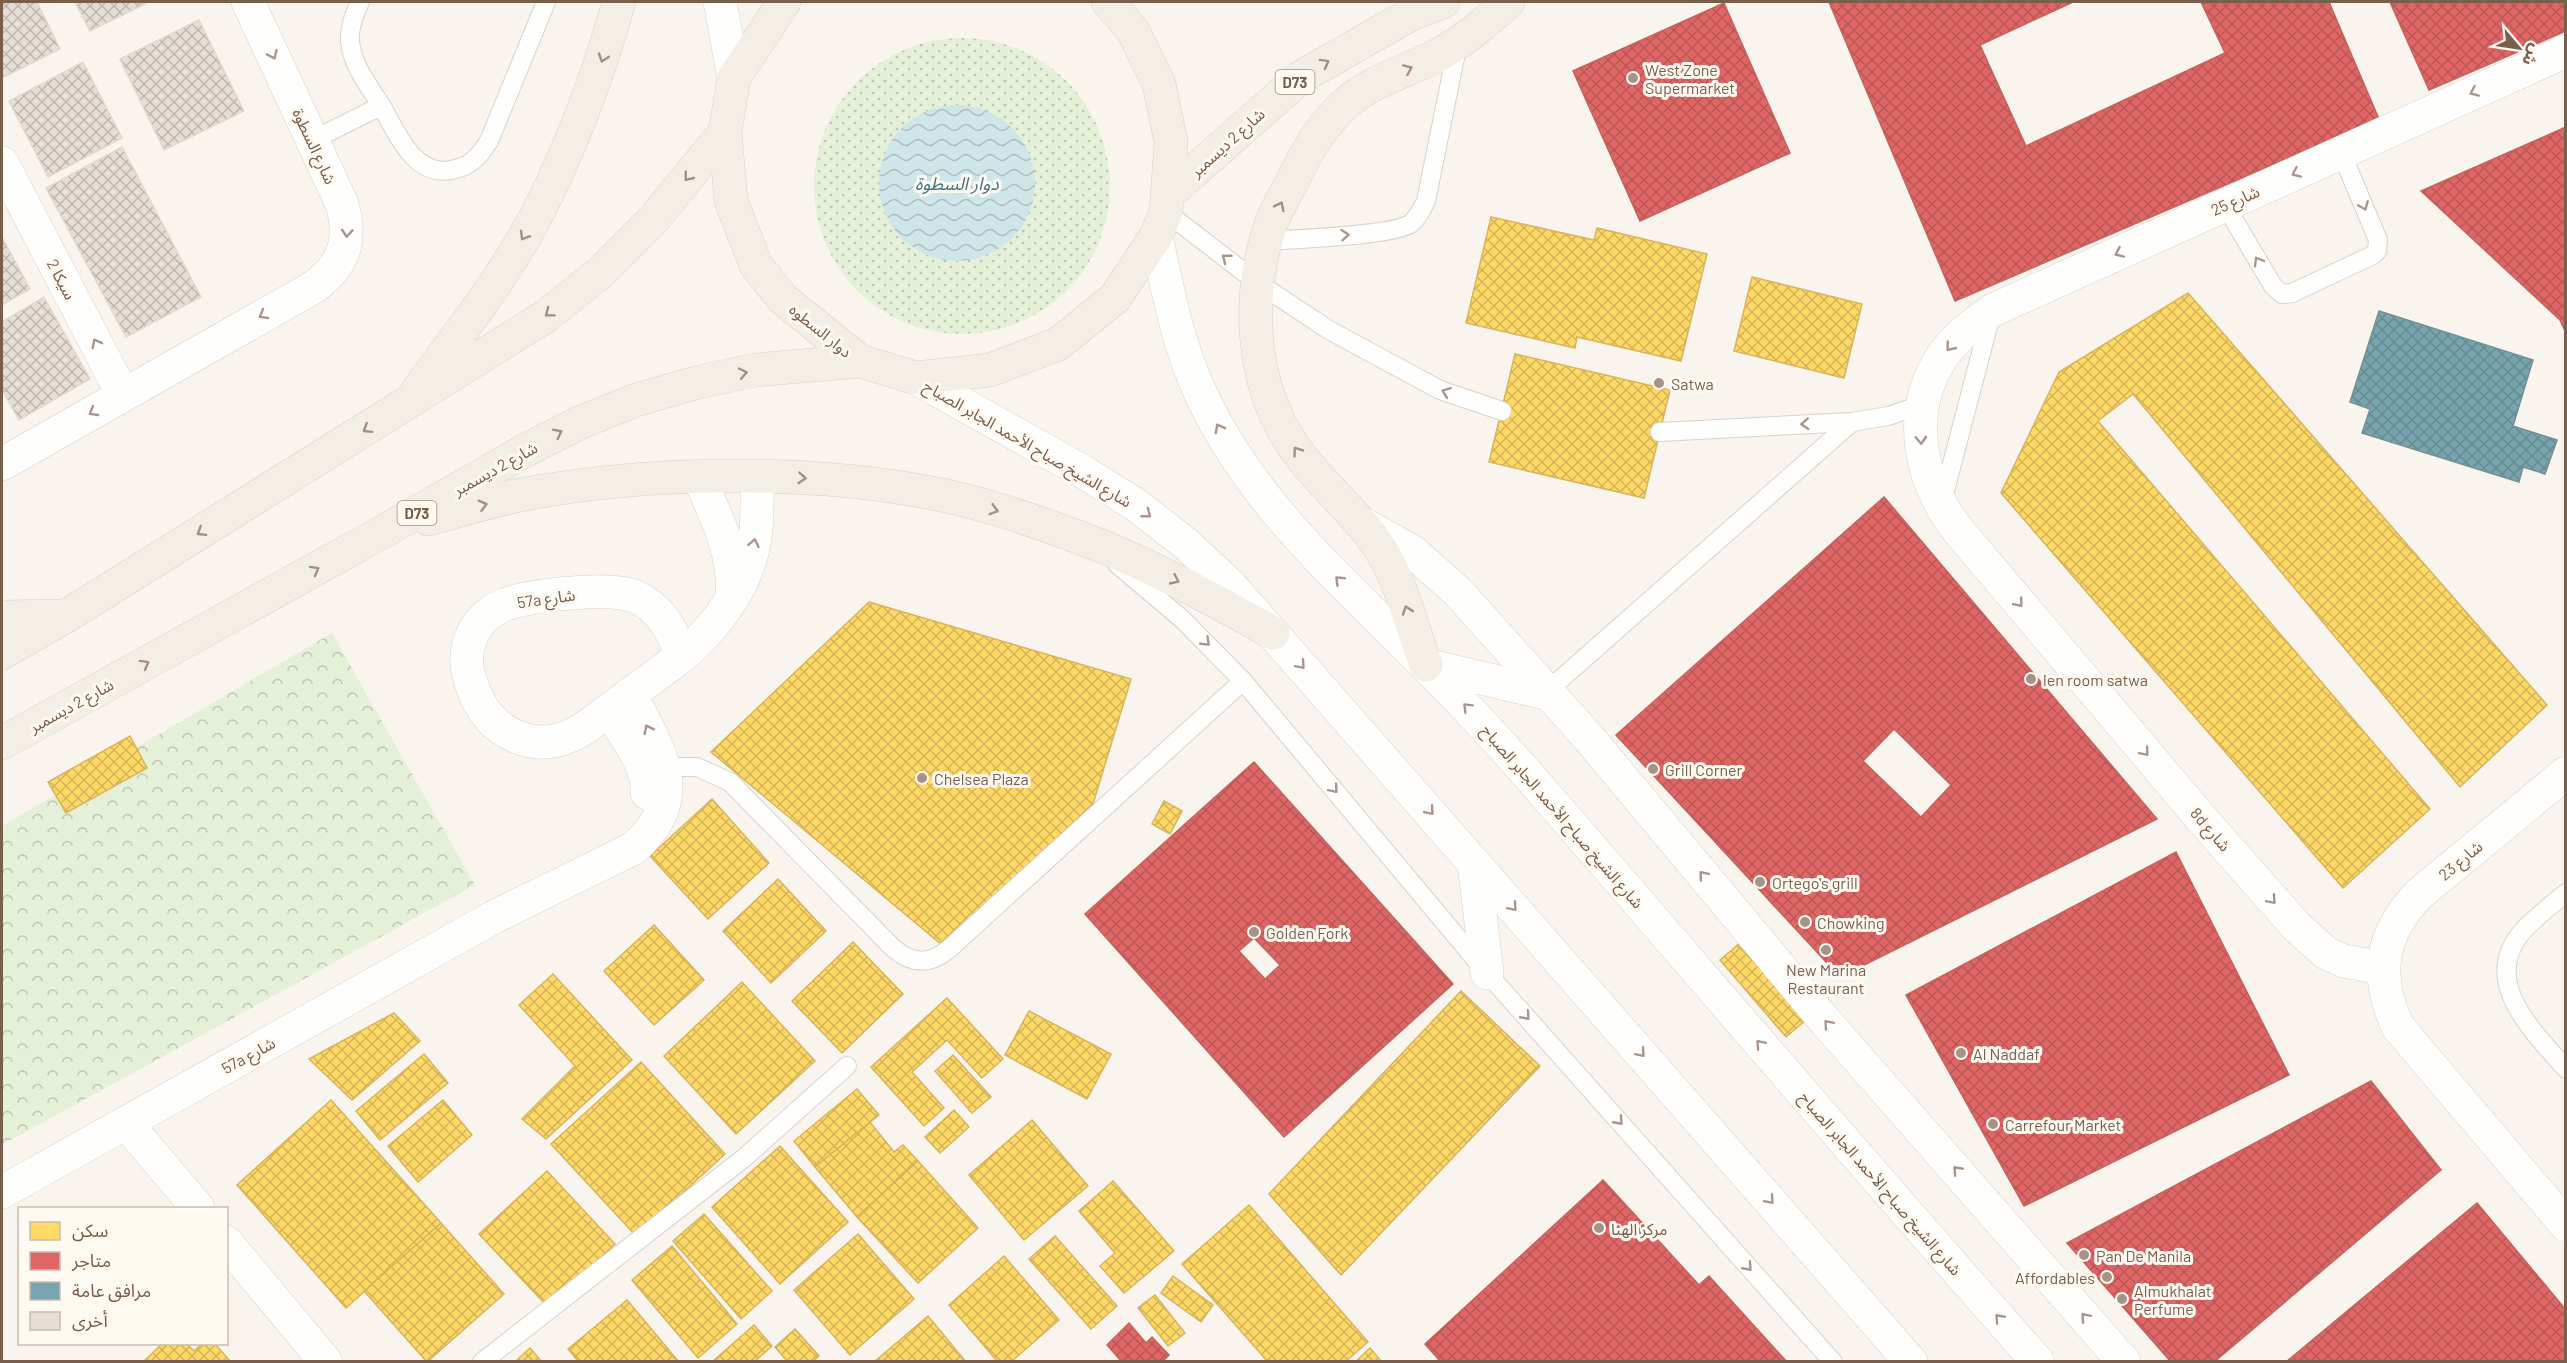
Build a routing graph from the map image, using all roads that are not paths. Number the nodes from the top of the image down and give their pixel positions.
1 (248, 2) edge
2 (360, 2) edge
3 (546, 2) edge
4 (619, 2) edge
5 (720, 2) edge
6 (784, 2) edge
7 (1108, 2) edge
8 (1443, 2) edge
9 (1508, 2) edge
10 (1458, 43) junction
11 (2565, 51) edge
12 (734, 78) junction
13 (381, 106) junction
14 (725, 132) junction
15 (312, 140) junction
16 (2341, 152) junction
17 (2, 163) edge
18 (2225, 205) junction
19 (1163, 214) junction
20 (1266, 241) junction
21 (1258, 283) junction
22 (1993, 310) junction
23 (860, 361) junction
24 (916, 378) junction
25 (1927, 393) junction
26 (123, 395) junction
27 (408, 404) junction
28 (1502, 411) dead end
29 (1852, 422) junction
30 (1660, 432) dead end
31 (2, 464) edge
32 (757, 477) junction
33 (699, 478) junction
34 (1941, 508) junction
35 (1360, 522) junction
36 (386, 530) junction
37 (1080, 538) junction
38 (731, 597) junction
39 (68, 615) junction
40 (2, 617) edge
41 (1274, 633) junction
42 (2, 653) edge
43 (682, 656) junction
44 (1426, 665) junction
45 (1243, 681) junction
46 (1545, 693) junction
47 (620, 702) junction
48 (2, 743) edge
49 (665, 767) junction
50 (2565, 773) edge
51 (1474, 862) junction
52 (2565, 892) edge
53 (495, 917) junction
54 (2383, 968) junction
55 (1487, 973) junction
56 (847, 1066) dead end
57 (2565, 1069) edge
58 (126, 1123) junction
59 (2, 1192) edge
60 (196, 1207) edge
61 (2565, 1225) edge
62 (228, 1245) edge
63 (318, 1358) edge
64 (482, 1362) edge
65 (1833, 1362) edge
66 (1911, 1362) edge
67 (2038, 1362) edge
68 (2124, 1362) edge

1 -> 15 street, شارع السطوة
2 - 13 lane
3 - 13 lane
4 -> 27 main road
5 - 12 street
6 - 12 main road
7 - 19 main road, دوار السطوه
19 -> 8 main road, شارع 2 ديسمبر / D73
9 - 10 main road
20 -> 10 main road
20 -> 10 lane
11 -> 16 street, شارع 25
12 - 14 main road, دوار السطوه
13 - 15 lane
14 - 23 main road, دوار السطوه
14 -> 27 main road
15 -> 26 street, شارع السطوة
16 -> 18 street, شارع 25
16 -> 18 lane
26 -> 17 street, سيكا 2
18 -> 22 street, شارع 25
21 -> 19 lane
19 - 24 main road, دوار السطوه
44 -> 19 street, شارع الشيخ صباح الأحمد الجابر الصباح
20 - 21 main road
28 -> 21 lane
35 -> 21 main road
22 -> 25 street, شارع 25
22 - 34 lane
23 - 24 main road, دوار السطوه
36 -> 23 main road, شارع 2 ديسمبر / D73
24 -> 41 street, شارع الشيخ صباح الأحمد الجابر الصباح
25 - 29 lane
25 -> 34 street, 8d شارع
26 -> 31 street
27 -> 39 main road
29 -> 30 lane
29 - 46 lane
32 - 33 main road
32 -> 37 main road
38 -> 32 street, 57a شارع
36 -> 33 main road
33 - 38 street
34 -> 54 street, 8d شارع
44 -> 35 main road
35 - 46 street
48 -> 36 main road, شارع 2 ديسمبر / D73
37 -> 41 main road
37 -> 45 lane
38 - 43 street, 57a شارع
39 - 40 main road
39 - 42 main road
41 -> 51 street, شارع الشيخ صباح الأحمد الجابر الصباح
43 - 47 street, 57a شارع
43 - 47 street, 57a شارع
44 - 46 street
67 -> 44 street, شارع الشيخ صباح الأحمد الجابر الصباح
45 - 49 lane
45 -> 55 lane
68 -> 46 street
49 -> 47 street, 57a شارع
47 - 53 street, 57a شارع
49 - 53 street, 57a شارع
50 - 54 street, شارع 23
51 - 55 street
51 -> 66 street, شارع الشيخ صباح الأحمد الجابر الصباح
52 - 57 lane
53 - 58 street, 57a شارع
54 - 61 street
55 -> 65 lane
56 - 64 lane
58 - 59 street, 57a شارع
58 - 60 street
62 - 63 street

